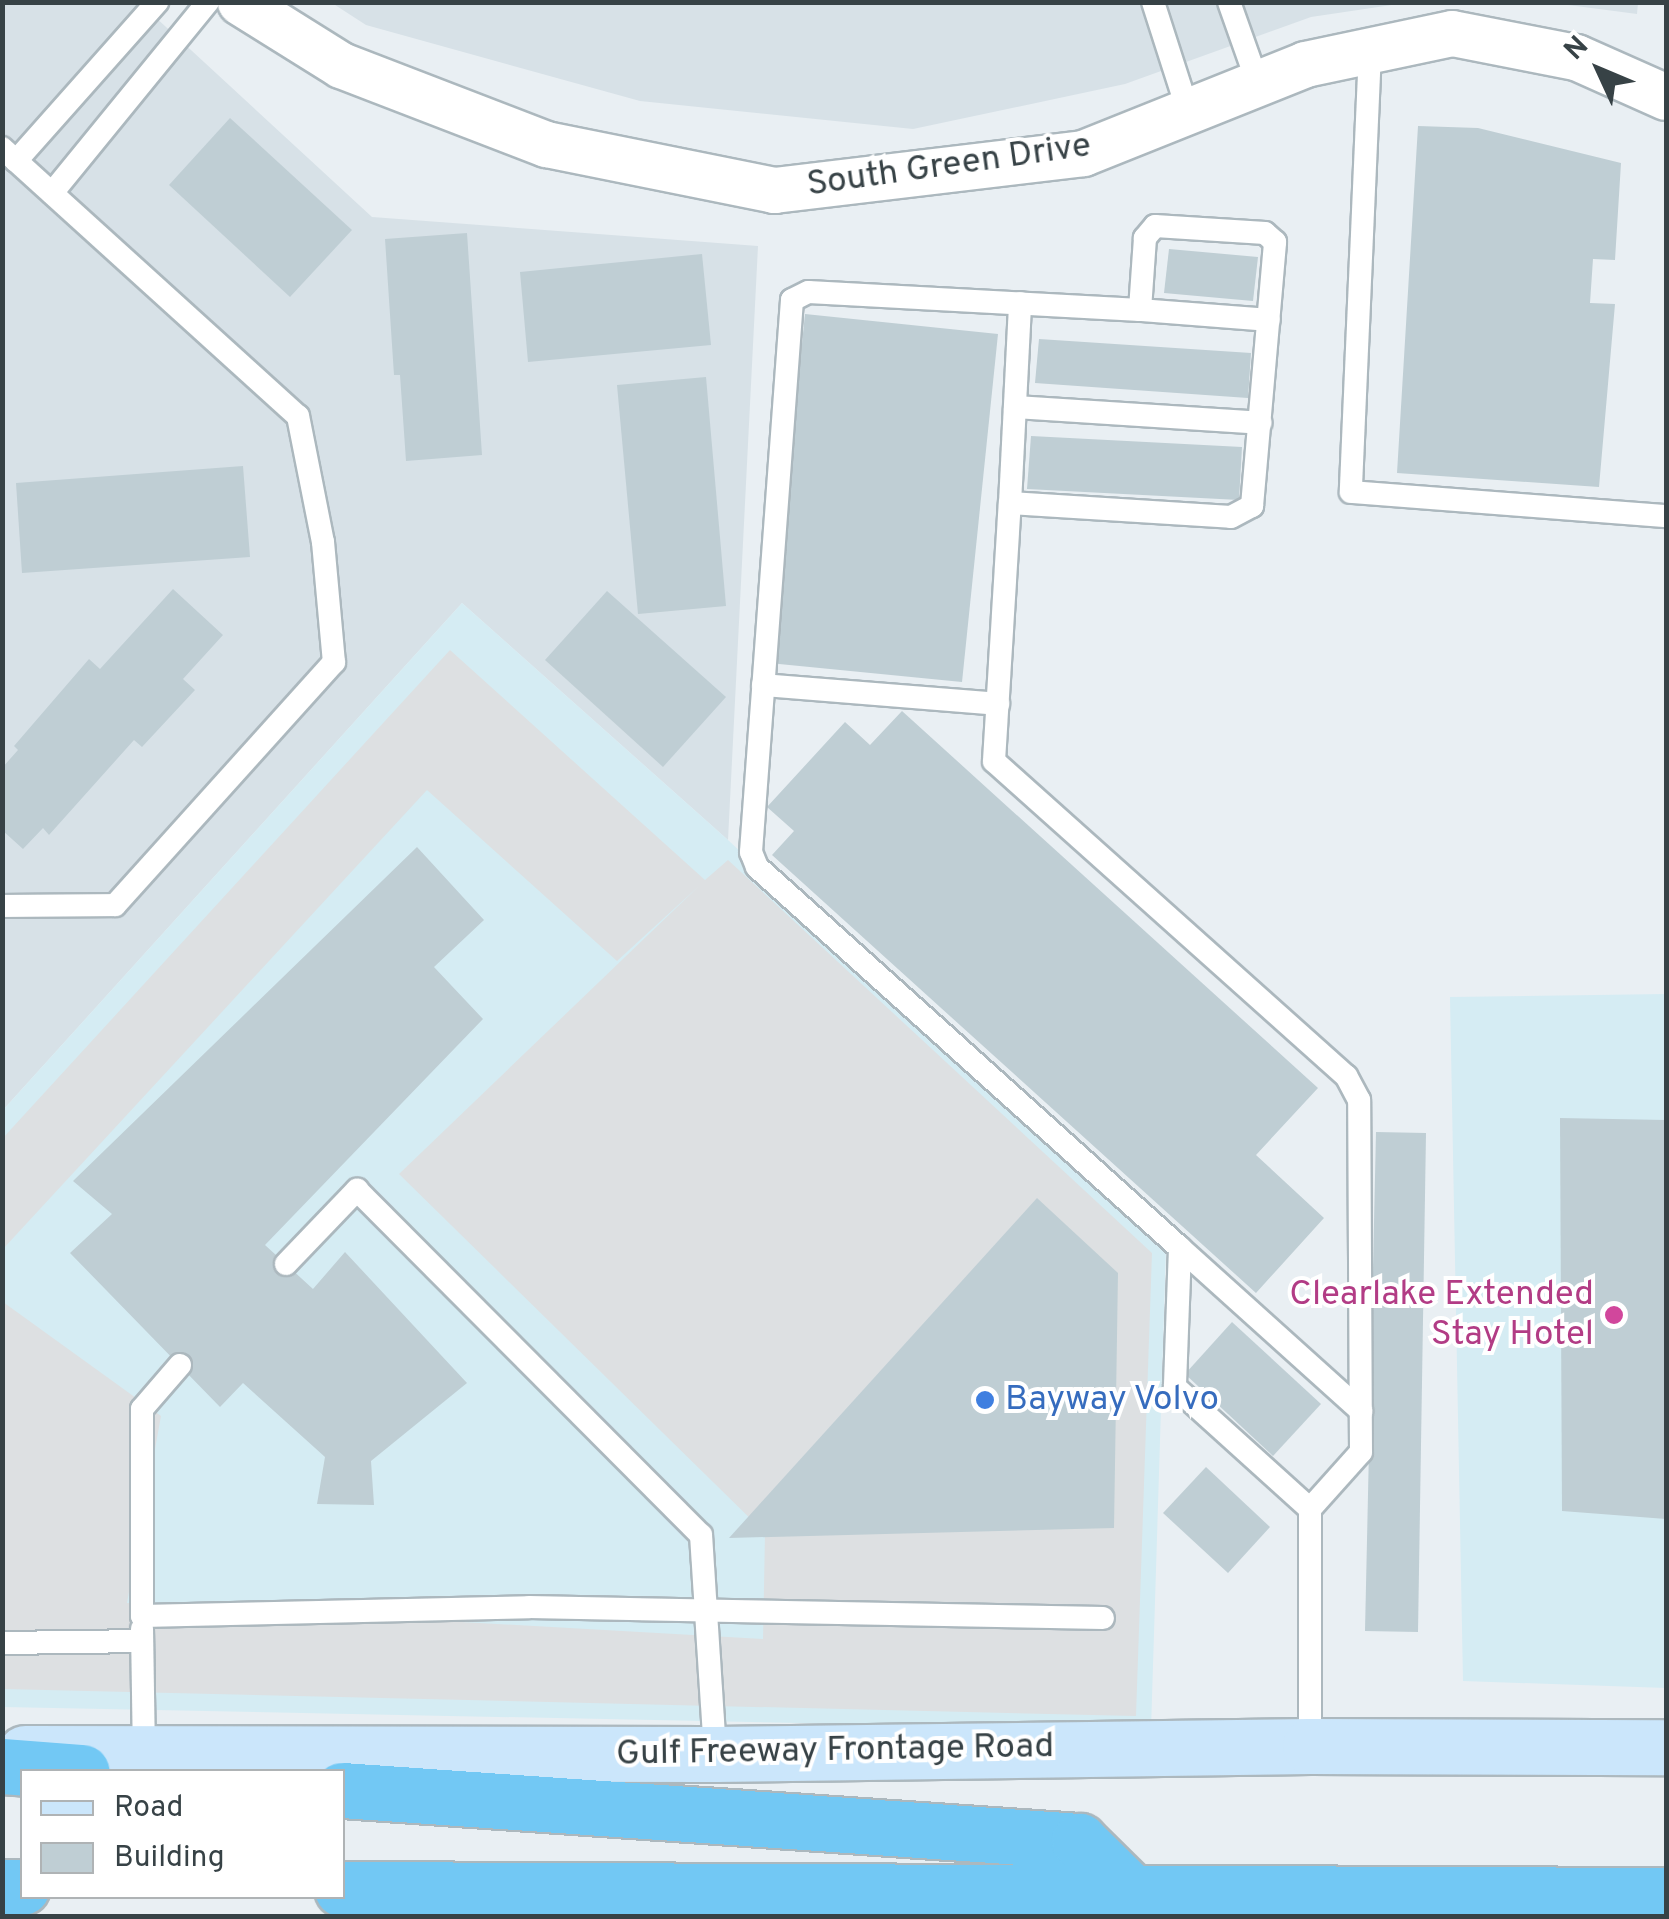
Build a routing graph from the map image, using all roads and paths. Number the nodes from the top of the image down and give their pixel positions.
1 (157, 2) edge
2 (208, 2) edge
3 (240, 2) edge
4 (1153, 2) edge
5 (1229, 2) edge
6 (1370, 51) junction
7 (1258, 84) junction
8 (1666, 97) edge
9 (1188, 111) junction
10 (9, 155) edge
11 (52, 193) junction
12 (1020, 303) junction
13 (1140, 310) junction
14 (1269, 320) junction
15 (1016, 407) junction
16 (1260, 422) junction
17 (1010, 503) junction
18 (1666, 516) edge
19 (764, 685) junction
20 (998, 704) junction
21 (2, 906) edge
22 (1180, 1248) junction
23 (286, 1264) dead end
24 (180, 1365) dead end
25 (1361, 1411) junction
26 (1310, 1509) junction
27 (709, 1612) junction
28 (142, 1616) junction
29 (1102, 1618) dead end
30 (142, 1641) junction
31 (2, 1642) edge
32 (1310, 1746) junction
33 (1666, 1747) edge
34 (2, 1753) edge
35 (144, 1753) junction
36 (715, 1754) junction
37 (2, 1766) edge
38 (42, 1769) edge
39 (345, 1790) edge
40 (345, 1890) edge
41 (1134, 1895) junction
42 (1666, 1896) edge

1 - 10 lane
2 - 11 lane
3 - 9 street, South Green Drive
4 - 9 lane
5 - 7 lane
6 - 7 street, South Green Drive
6 - 8 street, South Green Drive
6 - 18 lane
7 - 9 street, South Green Drive
10 - 11 lane
11 - 21 lane
12 - 13 lane
12 - 15 lane
12 - 19 lane
13 - 14 lane
13 - 14 lane
14 - 16 lane
15 - 16 lane
15 - 17 lane
16 - 17 lane
17 - 20 lane
19 - 20 lane
19 - 22 lane
20 - 25 lane
22 - 25 lane
22 - 26 lane
23 - 27 lane
24 - 28 lane
25 - 26 lane
26 - 32 lane
27 - 28 lane
27 - 29 lane
27 - 36 lane
28 - 30 lane
30 - 31 lane
30 - 35 lane
32 - 33 main road, Gulf Freeway Frontage Road
32 - 36 main road, Gulf Freeway Frontage Road
34 - 35 main road, Gulf Freeway Frontage Road
35 - 36 main road, Gulf Freeway Frontage Road
37 - 38 highway
39 - 41 highway
40 - 41 highway
41 - 42 highway

